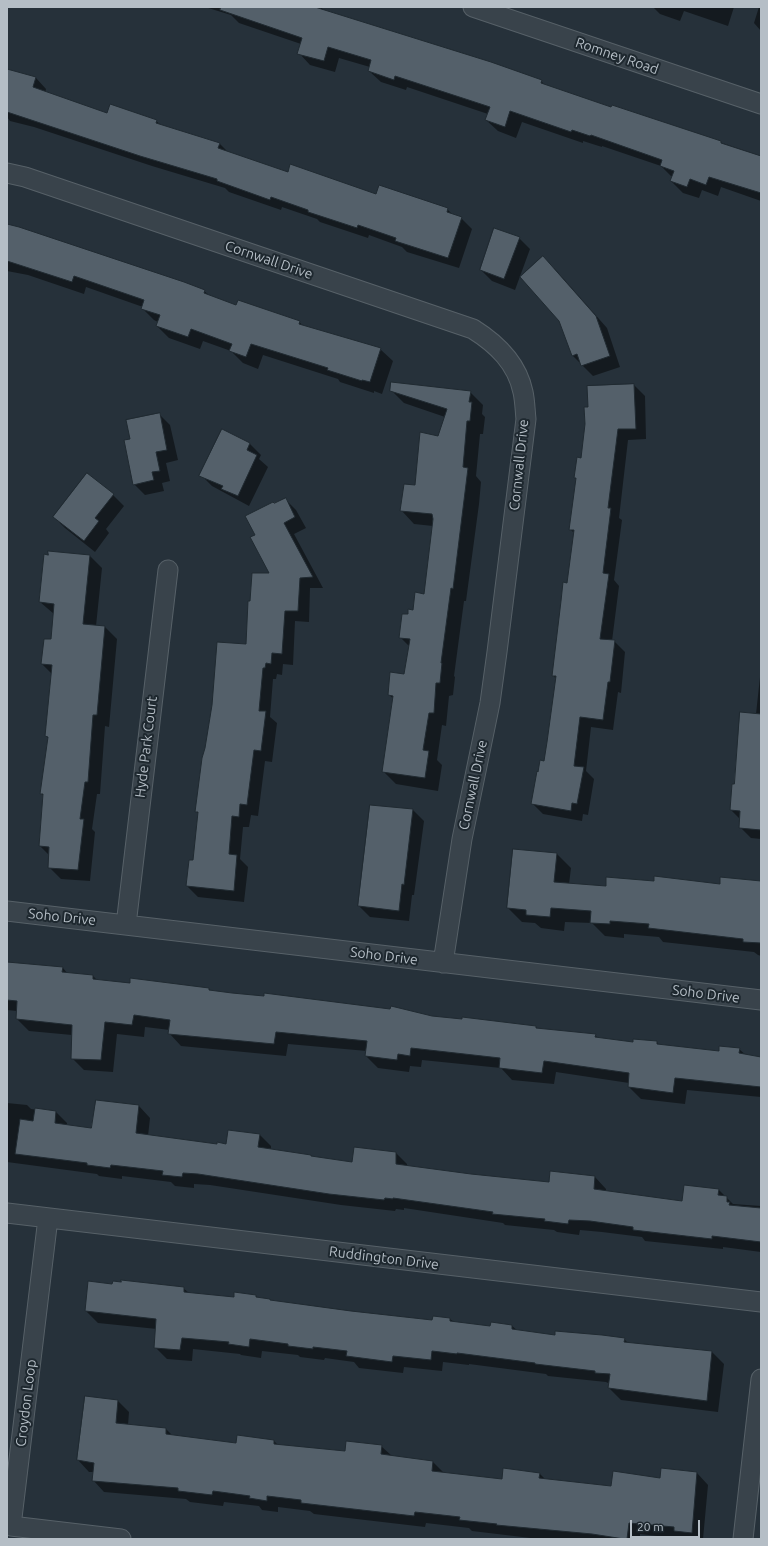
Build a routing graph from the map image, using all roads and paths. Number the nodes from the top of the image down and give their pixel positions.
1 (474, 7) edge
2 (761, 104) edge
3 (7, 173) edge
4 (168, 570) dead end
5 (7, 911) edge
6 (126, 925) junction
7 (443, 963) junction
8 (761, 1000) edge
9 (7, 1213) edge
10 (48, 1218) junction
11 (761, 1302) edge
12 (761, 1379) edge
13 (121, 1539) edge
14 (743, 1539) edge

1 - 2 street, Romney Road
3 - 7 street, Cornwall Drive
4 - 6 street, Hyde Park Court
5 - 6 street, Soho Drive
6 - 7 street, Soho Drive
7 - 8 street, Soho Drive
9 - 10 street, Ruddington Drive
10 - 11 street, Ruddington Drive
10 - 13 street, Croydon Loop
12 - 14 street

